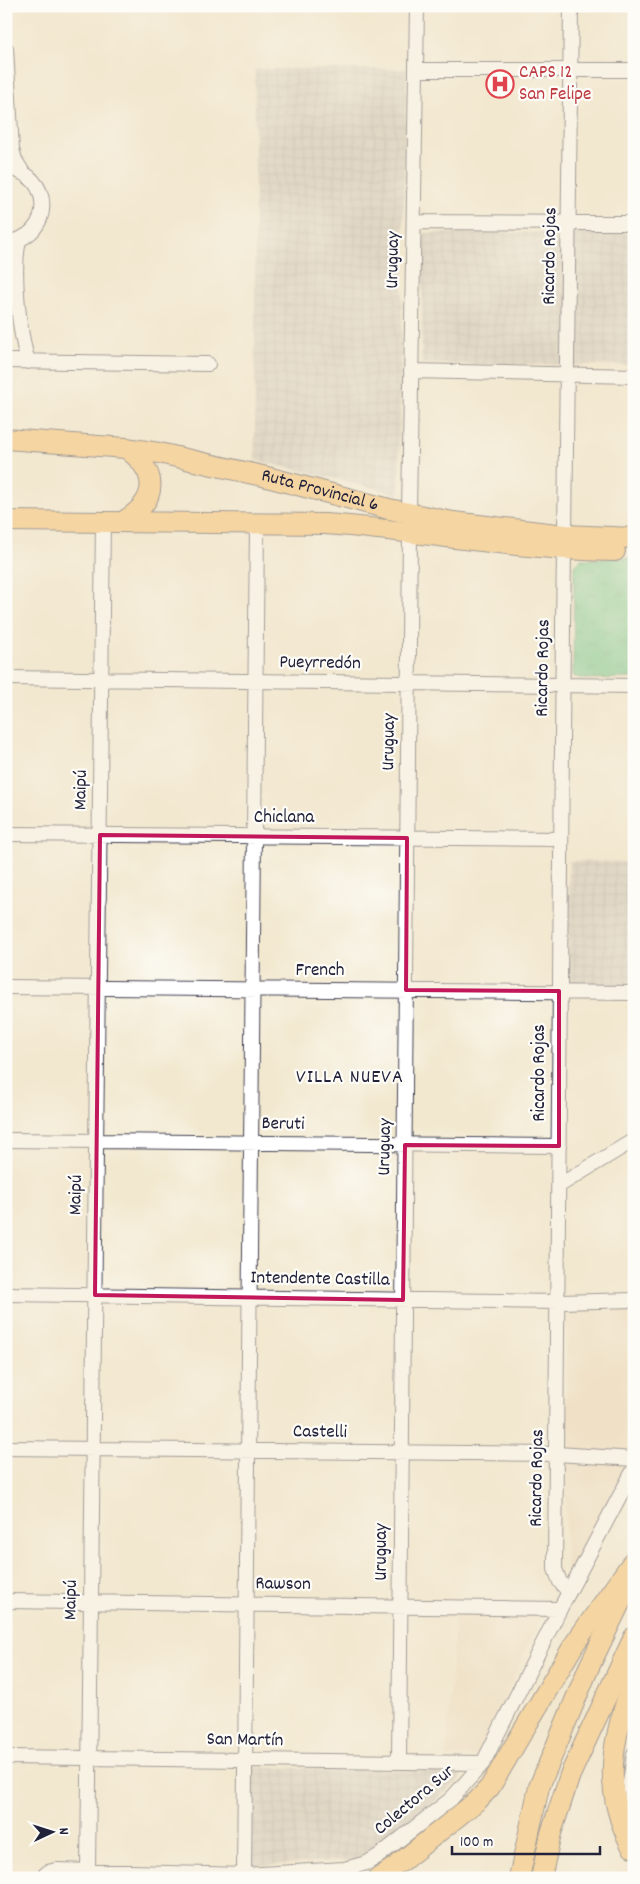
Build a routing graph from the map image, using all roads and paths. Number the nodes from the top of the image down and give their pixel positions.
1 (417, 6) edge
2 (571, 6) edge
3 (6, 49) edge
4 (416, 70) junction
5 (571, 70) junction
6 (634, 70) edge
7 (6, 168) edge
8 (23, 173) junction
9 (414, 222) junction
10 (570, 223) junction
11 (634, 223) edge
12 (13, 241) edge
13 (6, 362) edge
14 (28, 362) junction
15 (208, 364) dead end
16 (411, 371) junction
17 (568, 375) junction
18 (634, 376) edge
19 (6, 439) edge
20 (126, 448) junction
21 (6, 521) edge
22 (103, 521) junction
23 (124, 522) junction
24 (257, 523) junction
25 (409, 523) junction
26 (634, 538) edge
27 (564, 543) junction
28 (634, 551) edge
29 (6, 678) edge
30 (101, 680) junction
31 (255, 682) junction
32 (409, 684) junction
33 (634, 686) edge
34 (562, 687) junction
35 (6, 834) edge
36 (100, 835) junction
37 (254, 836) junction
38 (408, 838) junction
39 (561, 839) junction
40 (6, 987) edge
41 (98, 988) junction
42 (253, 990) junction
43 (406, 990) junction
44 (559, 991) junction
45 (634, 993) edge
46 (6, 1140) edge
47 (96, 1141) junction
48 (633, 1142) edge
49 (251, 1143) junction
50 (405, 1145) junction
51 (559, 1146) junction
52 (560, 1185) junction
53 (6, 1294) edge
54 (94, 1295) junction
55 (250, 1297) junction
56 (403, 1300) junction
57 (634, 1300) edge
58 (560, 1302) junction
59 (6, 1448) edge
60 (93, 1449) junction
61 (248, 1451) junction
62 (402, 1452) junction
63 (557, 1454) junction
64 (634, 1458) edge
65 (634, 1469) edge
66 (634, 1560) edge
67 (634, 1574) edge
68 (569, 1592) junction
69 (6, 1601) edge
70 (91, 1602) junction
71 (246, 1604) junction
72 (401, 1605) junction
73 (560, 1609) junction
74 (634, 1637) edge
75 (634, 1678) edge
76 (6, 1757) edge
77 (89, 1758) junction
78 (245, 1760) junction
79 (633, 1760) edge
80 (399, 1762) junction
81 (483, 1763) junction
82 (634, 1815) edge
83 (633, 1849) edge
84 (88, 1870) junction
85 (397, 1870) edge
86 (244, 1875) junction
87 (41, 1878) edge
88 (377, 1878) edge
89 (519, 1878) edge
90 (540, 1878) edge

1 - 4 street, Uruguay
2 - 5 street, Ricardo Rojas
3 - 8 street
4 - 5 street
4 - 9 street, Uruguay
5 - 6 street
5 - 10 street, Ricardo Rojas
7 - 8 street
8 - 12 street
9 - 10 street
9 - 16 street, Uruguay
10 - 11 street
10 - 17 street, Ricardo Rojas
12 - 14 street
13 - 14 street
14 - 15 street
16 - 17 street
16 - 25 street, Uruguay
17 - 18 street
17 - 27 street, Ricardo Rojas
19 - 20 highway, Ruta Provincial 6
20 - 23 highway
20 - 25 highway, Ruta Provincial 6
21 - 22 highway, Ruta Provincial 6
22 - 23 highway, Ruta Provincial 6
22 - 30 street, Maipú
23 - 24 highway, Ruta Provincial 6
24 - 25 highway, Ruta Provincial 6
24 - 31 street
25 - 27 highway, Ruta Provincial 6
25 - 32 street, Uruguay
26 - 27 highway, Ruta Provincial 6
27 - 28 highway, Ruta Provincial 6
27 - 34 street, Ricardo Rojas
29 - 30 street, Pueyrredón
30 - 31 street, Pueyrredón
30 - 36 street, Maipú
31 - 32 street, Pueyrredón
31 - 37 street
32 - 34 street, Pueyrredón
32 - 38 street, Uruguay
33 - 34 street, Pueyrredón
34 - 39 street, Ricardo Rojas
35 - 36 street, Chiclana
36 - 37 street, Chiclana
36 - 41 street, Maipú
37 - 38 street, Chiclana
37 - 42 street
38 - 39 street, Chiclana
38 - 43 street, Uruguay
39 - 44 street, Ricardo Rojas
40 - 41 street, French
41 - 42 street, French
41 - 47 street, Maipú
42 - 43 street, French
42 - 49 street
43 - 44 street, French
43 - 50 street, Uruguay
44 - 45 street, French
44 - 51 street, Ricardo Rojas
46 - 47 street, Beruti
47 - 49 street, Beruti
47 - 54 street, Maipú
48 - 52 street
49 - 50 street, Beruti
49 - 55 street
50 - 51 street, Beruti
50 - 56 street, Uruguay
51 - 52 street, Ricardo Rojas
52 - 58 street, Ricardo Rojas
53 - 54 street, Intendente Castilla
54 - 55 street, Intendente Castilla
54 - 60 street, Maipú
55 - 56 street, Intendente Castilla
55 - 61 street
56 - 58 street, Intendente Castilla
56 - 62 street, Uruguay
57 - 58 street, Intendente Castilla
58 - 63 street, Ricardo Rojas
59 - 60 street, Castelli
60 - 61 street, Castelli
60 - 70 street, Maipú
61 - 62 street, Castelli
61 - 71 street
62 - 63 street, Castelli
62 - 72 street, Uruguay
63 - 64 street, Castelli
63 - 68 street, Ricardo Rojas
65 - 68 street, Colectora Sur
66 - 85 highway
67 - 89 highway
68 - 73 street, Colectora Sur
69 - 70 street, Rawson
70 - 71 street, Rawson
70 - 77 street, Maipú
71 - 72 street, Rawson
71 - 78 street
72 - 73 street, Rawson
72 - 80 street, Uruguay
73 - 81 street, Colectora Sur
74 - 90 highway
75 - 83 highway
76 - 77 street, San Martín
77 - 78 street, San Martín
77 - 84 street, Maipú
78 - 80 street, San Martín
78 - 86 street
79 - 82 street
80 - 81 street, San Martín
81 - 86 street, Colectora Sur
84 - 86 street, Colectora Sur
84 - 87 street, Colectora Sur
85 - 88 main road

